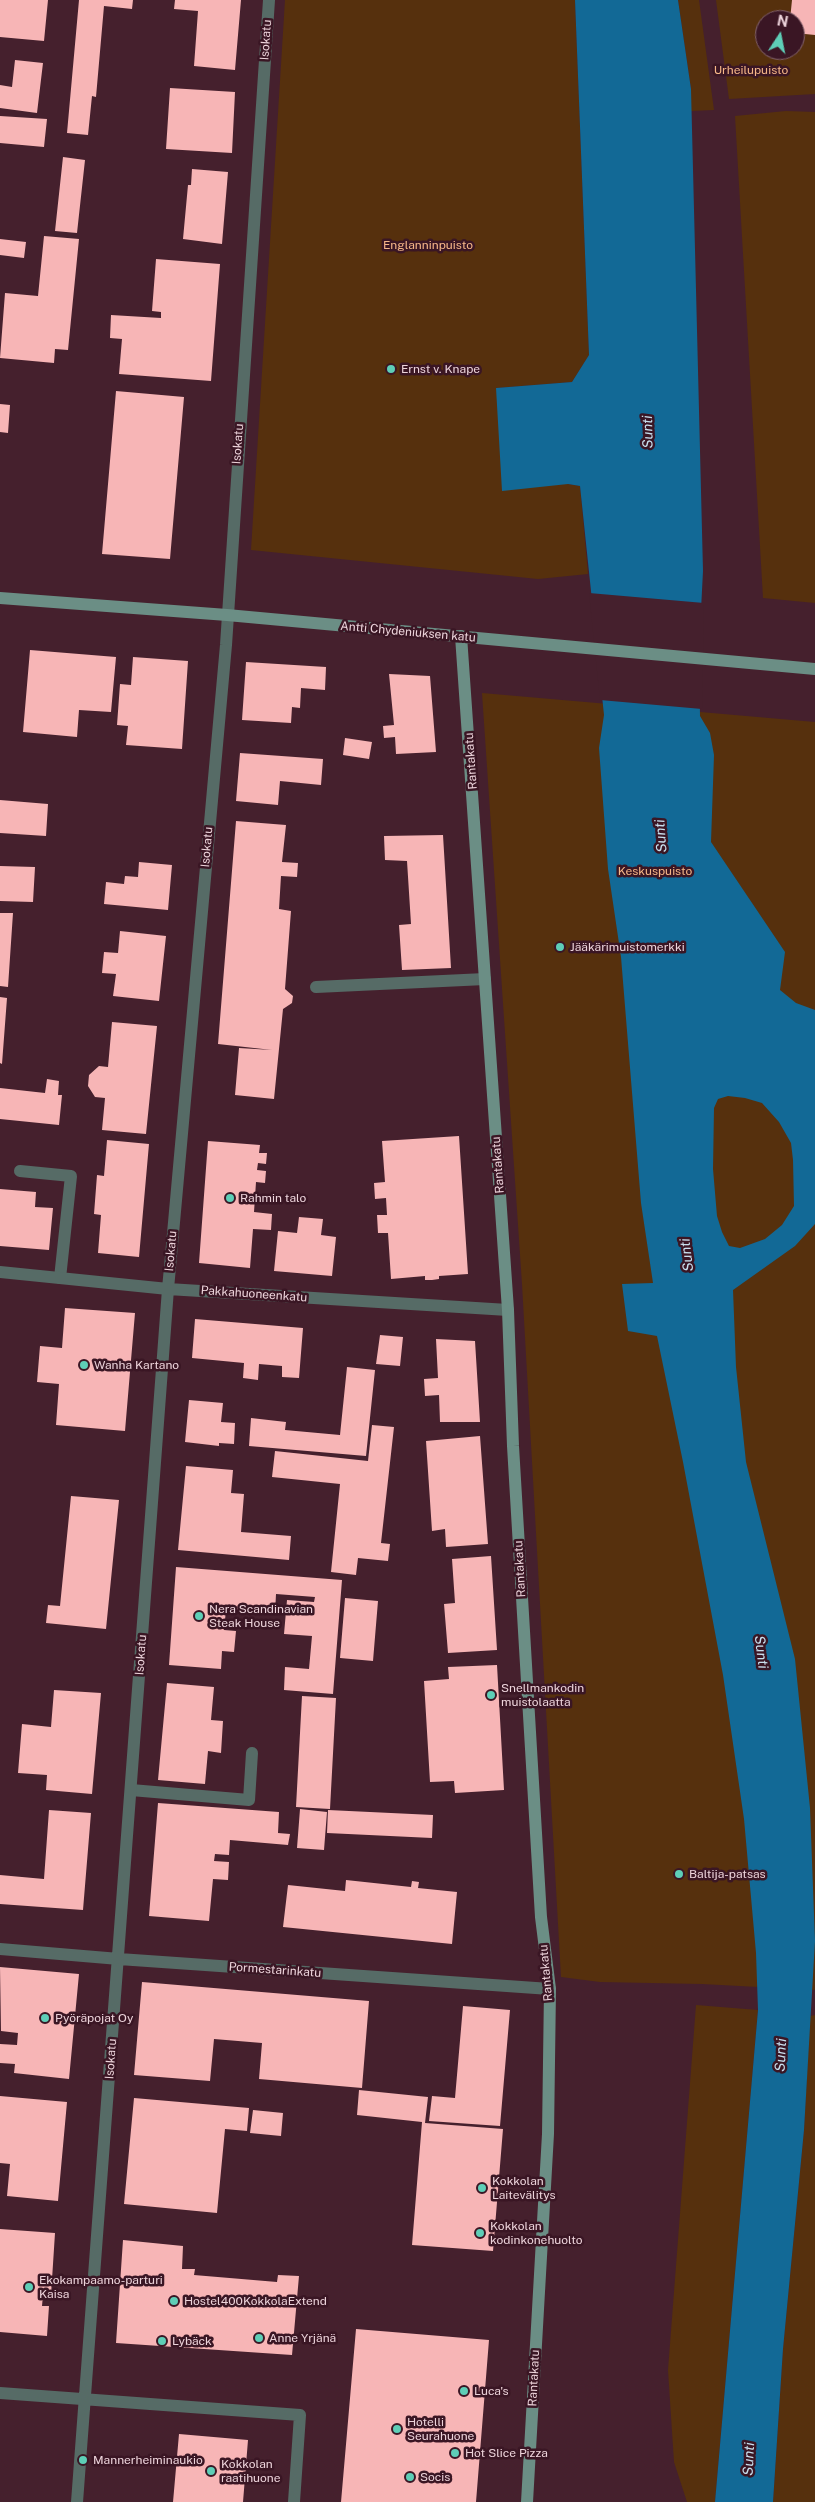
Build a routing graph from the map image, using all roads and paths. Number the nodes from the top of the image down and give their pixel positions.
1 (269, 0) edge
2 (0, 598) edge
3 (227, 615) junction
4 (461, 636) junction
5 (815, 669) edge
6 (485, 979) junction
7 (316, 987) dead end
8 (20, 1170) dead end
9 (0, 1272) edge
10 (60, 1278) junction
11 (168, 1289) junction
12 (508, 1310) junction
13 (252, 1753) dead end
14 (131, 1790) junction
15 (0, 1949) edge
16 (118, 1959) junction
17 (550, 1989) junction
18 (0, 2393) edge
19 (86, 2399) junction
20 (77, 2502) edge
21 (294, 2502) edge
22 (527, 2502) edge

1 - 3 street, Isokatu
2 - 3 street, Antti Chydeniuksen katu
3 - 4 street, Antti Chydeniuksen katu
3 - 11 street, Isokatu
4 - 5 street, Antti Chydeniuksen katu
4 - 6 street, Rantakatu
6 - 7 street
6 - 12 street, Rantakatu
8 - 10 street
9 - 10 street, Pakkahuoneenkatu
10 - 11 street, Pakkahuoneenkatu
11 - 12 street, Pakkahuoneenkatu
11 - 14 street, Isokatu
12 - 17 street, Rantakatu
13 - 14 street
14 - 16 street, Isokatu
15 - 16 street, Pormestarinkatu
16 - 17 street, Pormestarinkatu
16 - 19 street, Isokatu
17 - 22 street, Rantakatu
18 - 19 street
19 - 20 street, Isokatu
19 - 21 street

